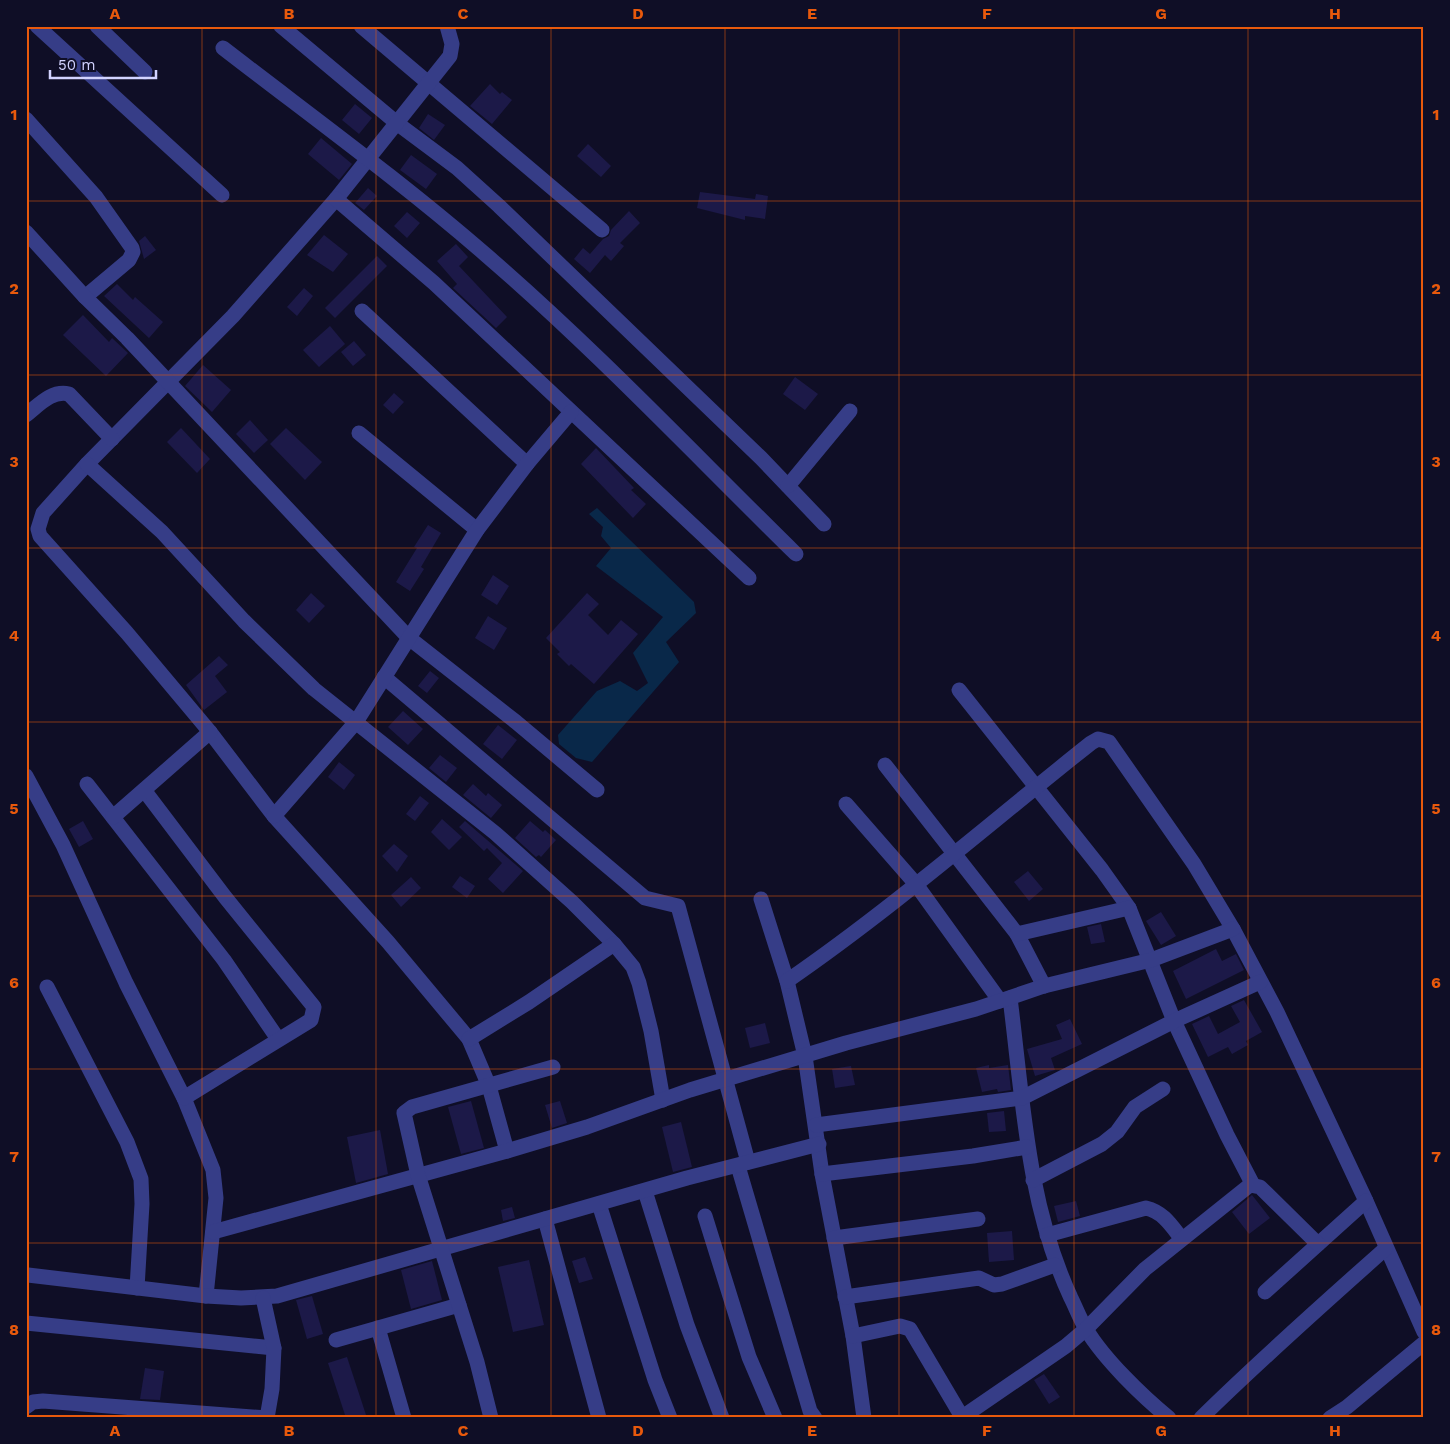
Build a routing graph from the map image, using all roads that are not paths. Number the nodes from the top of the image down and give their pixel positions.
1 (37, 26) edge
2 (97, 26) edge
3 (281, 26) edge
4 (361, 26) edge
5 (446, 26) edge
6 (223, 48) dead end
7 (145, 72) dead end
8 (429, 84) junction
9 (26, 119) edge
10 (398, 124) junction
11 (368, 160) junction
12 (222, 195) dead end
13 (336, 199) junction
14 (602, 230) dead end
15 (26, 232) edge
16 (85, 297) junction
17 (362, 311) dead end
18 (168, 382) junction
19 (850, 411) dead end
20 (571, 412) junction
21 (26, 415) edge
22 (360, 434) dead end
23 (112, 439) junction
24 (87, 464) junction
25 (527, 464) junction
26 (788, 486) junction
27 (824, 524) dead end
28 (477, 530) junction
29 (796, 554) dead end
30 (749, 578) dead end
31 (410, 638) junction
32 (384, 677) junction
33 (959, 690) dead end
34 (356, 722) junction
35 (210, 732) junction
36 (885, 765) dead end
37 (26, 776) edge
38 (87, 784) dead end
39 (1036, 787) junction
40 (144, 790) junction
41 (597, 790) dead end
42 (846, 804) dead end
43 (274, 816) junction
44 (113, 817) junction
45 (955, 854) junction
46 (915, 883) junction
47 (761, 900) dead end
48 (1129, 908) junction
49 (1233, 929) junction
50 (1017, 934) junction
51 (614, 944) junction
52 (1150, 960) junction
53 (787, 981) junction
54 (1260, 982) junction
55 (1044, 986) junction
56 (47, 987) dead end
57 (1005, 1000) junction
58 (1174, 1021) junction
59 (469, 1039) junction
60 (278, 1040) junction
61 (805, 1056) junction
62 (553, 1067) dead end
63 (725, 1079) junction
64 (489, 1086) junction
65 (1163, 1089) dead end
66 (184, 1098) junction
67 (1022, 1098) junction
68 (663, 1100) junction
69 (816, 1125) junction
70 (819, 1144) junction
71 (1027, 1147) junction
72 (507, 1151) junction
73 (743, 1164) junction
74 (822, 1174) junction
75 (418, 1175) junction
76 (1033, 1180) junction
77 (1253, 1185) junction
78 (645, 1191) junction
79 (1366, 1201) junction
80 (599, 1204) junction
81 (705, 1216) dead end
82 (545, 1219) junction
83 (978, 1219) dead end
84 (213, 1232) junction
85 (1047, 1235) junction
86 (834, 1238) junction
87 (1181, 1238) junction
88 (1318, 1244) junction
89 (440, 1247) junction
90 (1385, 1249) junction
91 (1056, 1265) junction
92 (28, 1276) dead end
93 (137, 1288) junction
94 (1265, 1292) dead end
95 (206, 1296) junction
96 (845, 1296) junction
97 (263, 1298) junction
98 (459, 1305) junction
99 (26, 1322) edge
100 (378, 1328) junction
101 (1086, 1329) junction
102 (1424, 1332) edge
103 (853, 1336) junction
104 (336, 1340) dead end
105 (1424, 1343) edge
106 (274, 1348) junction
107 (28, 1403) edge
108 (218, 1416) edge
109 (404, 1418) edge
110 (491, 1418) edge
111 (599, 1418) edge
112 (670, 1418) edge
113 (722, 1418) edge
114 (775, 1418) edge
115 (815, 1418) edge
116 (864, 1418) edge
117 (962, 1418) edge
118 (1169, 1418) edge
119 (1201, 1418) edge
120 (1330, 1418) edge

1 - 12 street
2 - 7 street
3 - 10 street
4 - 8 street
5 - 8 street
6 - 11 street
8 - 10 street
8 - 14 street
9 - 16 street
10 - 11 street
10 - 26 street
11 - 13 street
11 - 29 street
13 - 18 street
13 - 20 street
15 - 16 street
16 - 18 street
17 - 25 street
18 - 23 street
18 - 31 street
19 - 26 street
20 - 25 street
20 - 30 street
21 - 23 street
22 - 28 street
23 - 24 street
24 - 34 street
24 - 35 street
25 - 28 street
26 - 27 street
28 - 31 street
31 - 32 street
31 - 41 street
32 - 34 street
32 - 63 street
33 - 39 street
34 - 43 street
34 - 51 street
35 - 40 street
35 - 43 street
36 - 45 street
37 - 66 street
38 - 44 street
39 - 45 street
39 - 48 street
39 - 49 street
40 - 44 street
40 - 60 street
42 - 46 street
43 - 59 street
44 - 60 street
45 - 46 street
45 - 50 street
46 - 53 street
46 - 57 street
47 - 53 street
48 - 50 street
48 - 52 street
49 - 52 street
49 - 54 street
50 - 55 street
51 - 59 street
51 - 68 street
52 - 55 street
52 - 58 street
53 - 61 street
54 - 58 street
54 - 79 street
55 - 57 street
56 - 93 street
57 - 61 street
57 - 67 street
58 - 67 street
58 - 77 street
59 - 64 street
60 - 66 street
61 - 63 street
61 - 69 street
62 - 64 street
63 - 68 street
63 - 73 street
64 - 72 street
64 - 75 street
65 - 76 street
66 - 84 street
67 - 69 street
67 - 71 street
68 - 72 street
69 - 70 street
70 - 73 street
70 - 74 street
71 - 74 street
71 - 76 street
72 - 75 street
73 - 78 street
73 - 115 street
74 - 86 street
75 - 84 street
75 - 89 street
76 - 85 street
77 - 87 street
77 - 88 street
78 - 80 street
78 - 113 street
79 - 88 street
79 - 90 street
80 - 82 street
80 - 112 street
81 - 114 street
82 - 89 street
82 - 111 street
83 - 86 street
84 - 95 street
85 - 87 street
85 - 91 street
86 - 96 street
87 - 101 street
88 - 94 street
89 - 97 street
89 - 98 street
90 - 102 street
90 - 119 street
91 - 96 street
91 - 101 street
92 - 93 street
93 - 95 street
95 - 97 street
96 - 103 street
97 - 106 street
98 - 100 street
98 - 110 street
99 - 106 street
100 - 104 street
100 - 109 street
101 - 117 street
101 - 118 street
103 - 116 street
103 - 117 street
105 - 120 street
106 - 108 street
107 - 108 street

